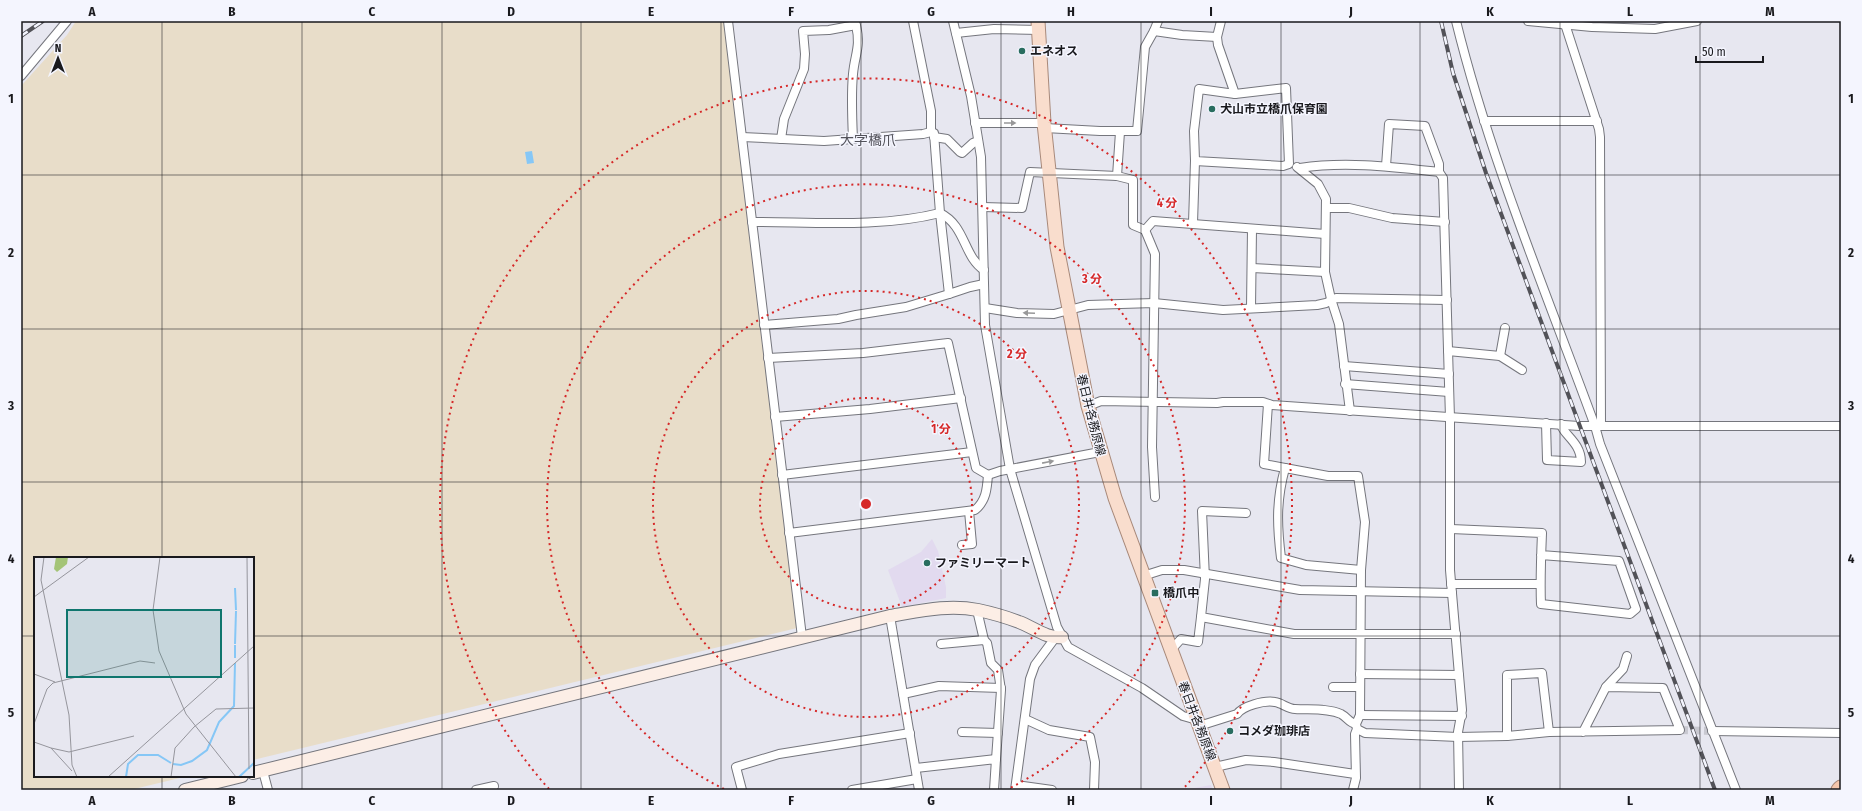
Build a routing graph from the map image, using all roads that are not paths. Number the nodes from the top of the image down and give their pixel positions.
1 (67, 21) edge
2 (728, 21) edge
3 (913, 21) edge
4 (953, 21) edge
5 (1158, 21) edge
6 (1221, 21) edge
7 (1456, 21) edge
8 (1528, 21) edge
9 (1697, 21) edge
10 (1565, 23) edge
11 (1038, 26) edge
12 (1154, 31) junction
13 (956, 33) junction
14 (1217, 37) junction
15 (21, 76) edge
16 (1235, 94) junction
17 (1484, 121) junction
18 (1597, 121) junction
19 (975, 123) junction
20 (1044, 125) junction
21 (1120, 132) junction
22 (933, 134) junction
23 (742, 137) junction
24 (781, 139) junction
25 (853, 139) junction
26 (978, 141) junction
27 (1196, 161) junction
28 (1289, 164) junction
29 (1386, 166) junction
30 (1300, 168) junction
31 (1049, 172) junction
32 (1439, 172) junction
33 (1117, 176) junction
34 (983, 207) junction
35 (1326, 208) junction
36 (940, 213) junction
37 (752, 222) junction
38 (1445, 222) junction
39 (1193, 223) junction
40 (1252, 229) junction
41 (1146, 230) junction
42 (1325, 234) junction
43 (1252, 268) junction
44 (984, 270) junction
45 (1325, 272) junction
46 (984, 284) junction
47 (949, 294) junction
48 (1331, 300) junction
49 (1447, 300) junction
50 (1154, 303) junction
51 (985, 308) junction
52 (1252, 308) junction
53 (1068, 310) junction
54 (764, 325) junction
55 (1505, 328) dead end
56 (1448, 351) junction
57 (1500, 356) junction
58 (768, 358) junction
59 (1344, 366) junction
60 (1522, 370) dead end
61 (1449, 374) junction
62 (1345, 384) junction
63 (1449, 392) junction
64 (961, 398) junction
65 (1154, 403) junction
66 (1268, 404) junction
67 (1088, 406) junction
68 (1350, 411) junction
69 (776, 417) junction
70 (1450, 418) junction
71 (1546, 423) junction
72 (1561, 424) junction
73 (1598, 426) junction
74 (1841, 426) edge
75 (972, 452) junction
76 (1100, 452) junction
77 (1285, 468) junction
78 (1010, 469) junction
79 (782, 475) junction
80 (988, 475) junction
81 (1155, 497) dead end
82 (969, 511) junction
83 (1246, 513) dead end
84 (1451, 529) junction
85 (790, 533) junction
86 (962, 545) dead end
87 (1541, 555) junction
88 (1361, 570) junction
89 (1204, 573) junction
90 (1143, 576) junction
91 (1451, 584) junction
92 (1540, 584) junction
93 (1360, 591) junction
94 (1452, 593) junction
95 (977, 610) junction
96 (890, 616) junction
97 (1201, 617) junction
98 (1456, 634) junction
99 (1360, 635) junction
100 (802, 637) junction
101 (1058, 637) junction
102 (984, 640) junction
103 (941, 644) dead end
104 (1171, 650) junction
105 (1626, 656) dead end
106 (1360, 674) junction
107 (1459, 675) junction
108 (1333, 686) dead end
109 (1360, 687) junction
110 (1606, 687) junction
111 (1001, 688) junction
112 (903, 694) junction
113 (1360, 715) junction
114 (1462, 716) junction
115 (1025, 719) junction
116 (1198, 723) junction
117 (1356, 727) junction
118 (1712, 731) junction
119 (962, 732) dead end
120 (1549, 732) junction
121 (1583, 732) junction
122 (910, 733) junction
123 (998, 733) junction
124 (1841, 733) edge
125 (1507, 736) junction
126 (1458, 737) junction
127 (996, 759) junction
128 (1215, 767) junction
129 (916, 768) junction
130 (258, 772) edge
131 (1355, 774) junction
132 (238, 777) edge
133 (917, 779) junction
134 (494, 786) dead end
135 (1016, 788) edge
136 (185, 790) edge
137 (268, 790) edge
138 (476, 790) edge
139 (742, 790) edge
140 (852, 790) edge
141 (919, 790) edge
142 (994, 790) edge
143 (1052, 790) edge
144 (1094, 790) edge
145 (1223, 790) edge
146 (1353, 790) edge
147 (1459, 790) edge
148 (1736, 790) edge

1 - 15 street
2 - 23 street
3 - 22 street
4 - 13 street
5 - 12 street
6 - 14 street
7 - 17 street
8 - 10 street
9 - 10 street
10 - 18 street
11 - 13 street
11 - 20 main road, 春日井各務原線
12 - 14 street
12 - 21 street
13 - 19 street
14 - 16 street
16 - 27 street
16 - 28 street
17 - 18 street
17 - 73 street
18 - 73 street
19 -> 20 street
19 - 26 street
20 - 21 street
20 - 31 main road, 春日井各務原線
21 - 33 street
22 - 25 street
22 - 26 street
22 - 36 street
23 - 24 street
23 - 37 street
24 - 25 street
24 - 25 street
26 - 34 street
27 - 28 street
27 - 39 street
28 - 30 street
29 - 30 street
29 - 32 street
29 - 32 street
30 - 35 street
31 - 33 street
31 - 34 street
31 - 53 main road, 春日井各務原線
32 - 38 street
33 - 41 street
34 - 44 street
35 - 38 street
35 - 42 street
36 - 37 street
36 - 44 street
36 - 47 street
37 - 54 street
38 - 49 street
39 - 40 street
39 - 41 street
40 - 42 street
40 - 43 street
41 - 50 street
42 - 45 street
43 - 45 street
43 - 52 street
44 - 46 street
45 - 48 street
46 - 47 street
46 - 51 street
47 - 54 street
48 - 49 street
48 - 52 street
48 - 59 street
49 - 56 street
50 - 52 street
50 - 53 street
50 - 65 street
53 -> 51 street
51 - 78 street
53 - 67 main road, 春日井各務原線
54 - 58 street
55 - 57 street
56 - 57 street
56 - 61 street
57 - 60 street
58 - 64 street
58 - 69 street
59 - 61 street
59 - 62 street
61 - 63 street
62 - 63 street
62 - 68 street
63 - 70 street
64 - 69 street
64 - 75 street
65 - 66 street
65 - 67 street
65 - 81 street
66 - 68 street
66 - 77 street
67 - 76 main road, 春日井各務原線
68 - 70 street
69 - 79 street
70 - 71 street
70 - 84 street
71 - 72 street
71 - 72 street
72 - 73 street
73 - 74 street
73 - 118 street
75 - 79 street
75 - 80 street
78 -> 76 street
76 - 90 main road, 春日井各務原線
77 - 88 street
77 - 88 street
78 - 80 street
78 - 101 street
79 - 85 street
80 - 82 street
82 - 85 street
82 - 86 street
83 - 89 street
84 - 87 street
84 - 91 street
85 - 100 street
87 - 92 street
87 - 92 street
88 - 93 street
89 - 90 street
89 - 93 street
89 - 97 street
90 - 104 main road, 春日井各務原線
91 - 92 street
91 - 94 street
93 - 94 street
93 - 99 street
94 - 98 street
95 - 96 street
95 - 101 street
95 - 102 street
96 - 100 street
96 - 112 street
97 - 99 street
97 - 104 street
98 - 99 street
98 - 107 street
99 - 106 street
100 - 130 street
101 - 115 street
101 - 116 street
102 - 103 street
102 - 111 street
104 - 116 main road, 春日井各務原線
105 - 110 street
106 - 107 street
106 - 109 street
107 - 114 street
108 - 109 street
109 - 113 street
110 - 121 street
110 - 121 street
111 - 112 street
111 - 123 street
112 - 122 street
113 - 114 street
113 - 117 street
114 - 126 street
115 - 135 street
115 - 144 street
116 - 117 street
116 - 128 main road, 春日井各務原線
117 - 126 street
117 - 131 street
118 - 124 street
118 - 148 street
119 - 123 street
120 - 121 street
120 - 125 street
120 - 125 street
122 - 129 street
122 - 139 street
123 - 127 street
125 - 126 street
126 - 147 street
127 - 129 street
127 - 142 street
128 - 131 street
128 - 145 main road, 春日井各務原線
129 - 133 street
130 - 137 street
131 - 146 street
132 - 136 street
133 - 140 street
133 - 141 street
134 - 138 street
135 - 143 street

